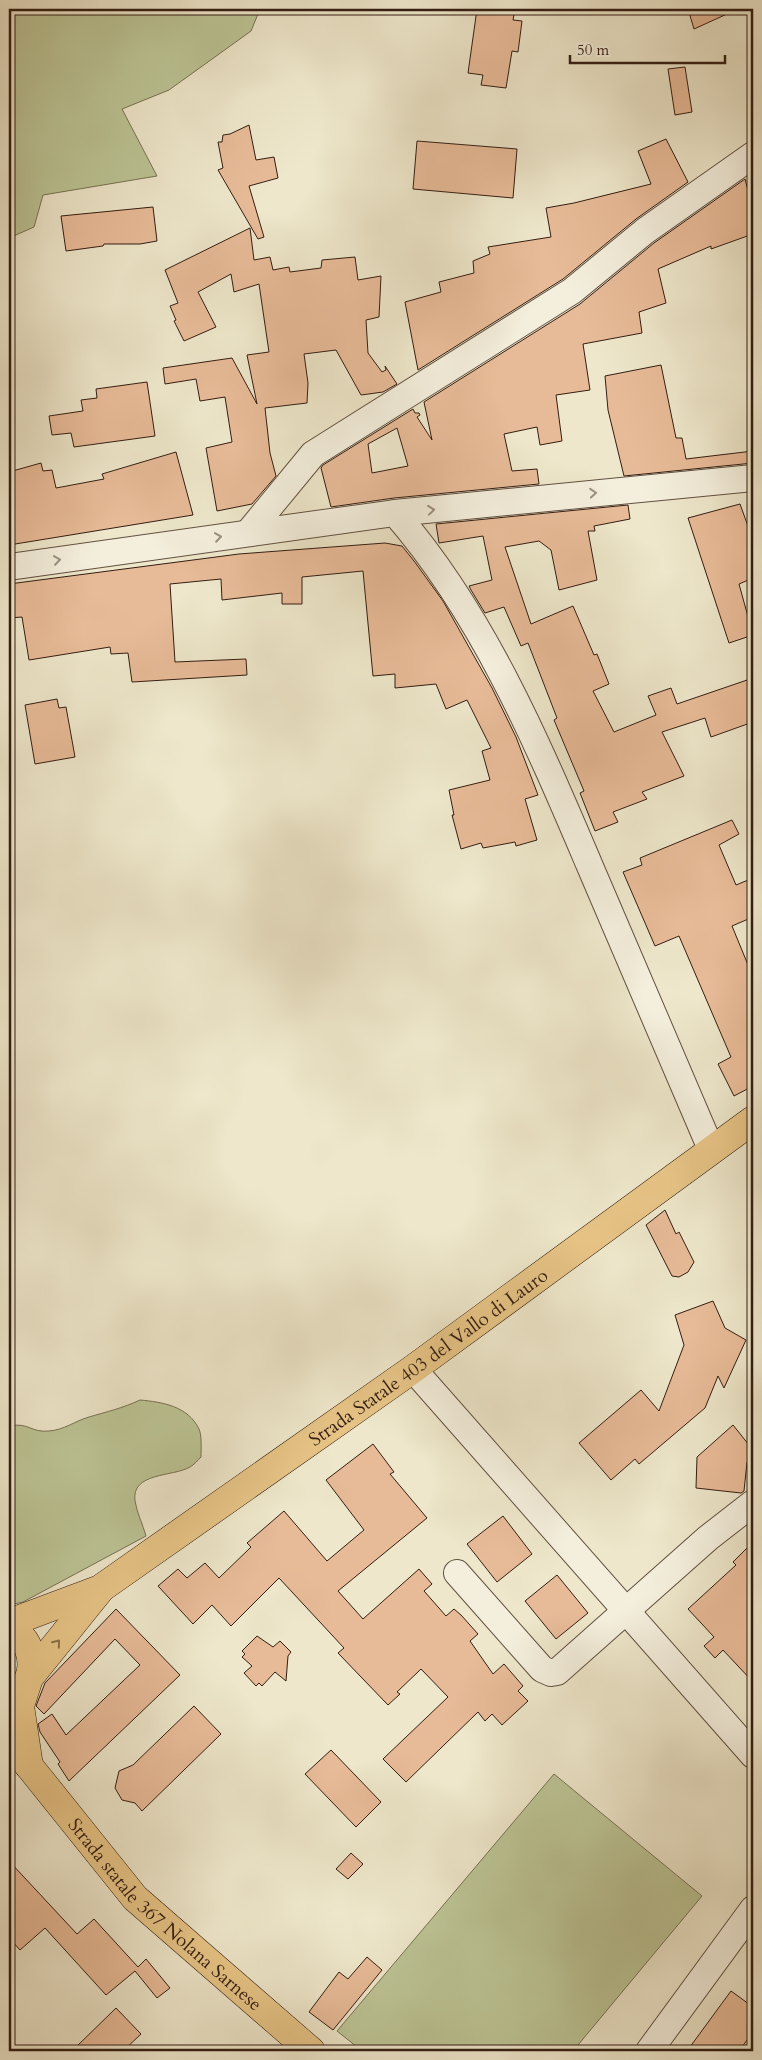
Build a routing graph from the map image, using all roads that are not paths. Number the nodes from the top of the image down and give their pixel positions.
1 (753, 155) edge
2 (753, 478) edge
3 (395, 513) junction
4 (248, 533) junction
5 (9, 567) edge
6 (753, 1120) edge
7 (711, 1149) junction
8 (413, 1369) junction
9 (753, 1503) edge
10 (457, 1573) dead end
11 (100, 1589) junction
12 (626, 1612) junction
13 (9, 1623) edge
14 (9, 1629) edge
15 (29, 1678) junction
16 (9, 1698) edge
17 (9, 1741) edge
18 (753, 1755) edge
19 (29, 1768) junction
20 (753, 1909) edge
21 (311, 2051) edge
22 (649, 2051) edge

1 - 4 street
3 -> 2 street
3 - 4 street
3 - 7 street
5 -> 4 street
6 - 7 main road, Strada Statale 403 del Vallo di Lauro
7 - 8 main road, Strada Statale 403 del Vallo di Lauro
8 - 11 main road, Strada Statale 403 del Vallo di Lauro
8 - 12 street
9 - 12 street
10 - 12 street
11 - 13 main road, Strada Statale 403 del Vallo di Lauro
15 -> 11 main road, Strada Statale 403 del Vallo di Lauro
12 - 18 street
14 - 15 main road
15 - 16 main road
15 - 19 main road, Strada Statale 403 del Vallo di Lauro
17 - 19 main road, Strada statale 367 Nolana Sarnese
19 - 21 main road, Strada statale 367 Nolana Sarnese
20 - 22 street

